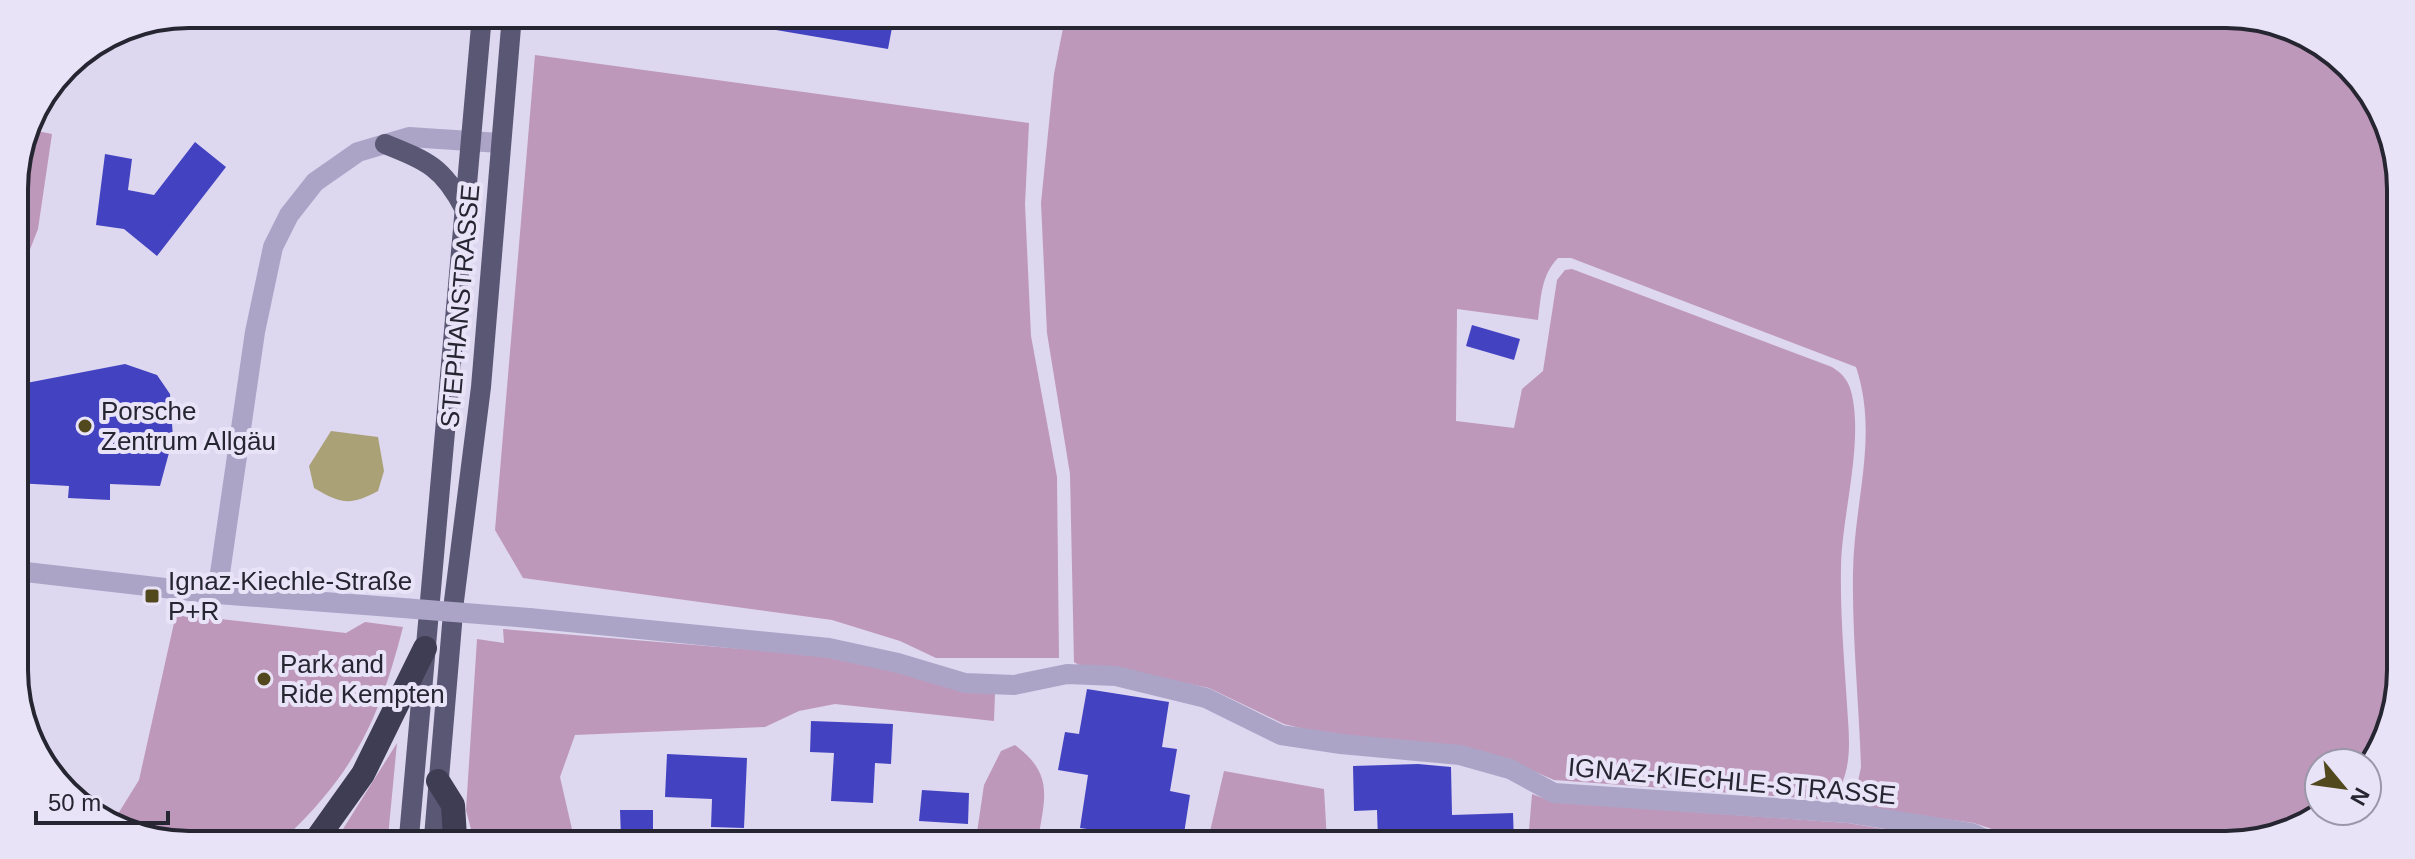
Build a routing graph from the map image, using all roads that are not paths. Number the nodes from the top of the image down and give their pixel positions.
1 (481, 28) edge
2 (511, 28) edge
3 (469, 141) junction
4 (500, 143) junction
5 (385, 144) junction
6 (464, 208) junction
7 (28, 572) edge
8 (217, 594) junction
9 (425, 648) junction
10 (438, 781) junction
11 (322, 831) edge
12 (410, 831) edge
13 (434, 831) edge
14 (455, 831) edge
15 (1960, 831) edge

1 - 3 main road, STEPHANSTRASSE
2 - 4 main road, STEPHANSTRASSE
3 - 4 street
3 - 5 street
3 - 6 main road, STEPHANSTRASSE
4 - 10 main road, STEPHANSTRASSE
5 - 6 main road
5 - 8 street
6 - 9 main road, STEPHANSTRASSE
7 - 8 street
8 - 15 street, IGNAZ-KIECHLE-STRASSE, bridge
9 - 11 highway
9 - 12 main road, STEPHANSTRASSE
10 - 13 main road, STEPHANSTRASSE
10 - 14 highway

